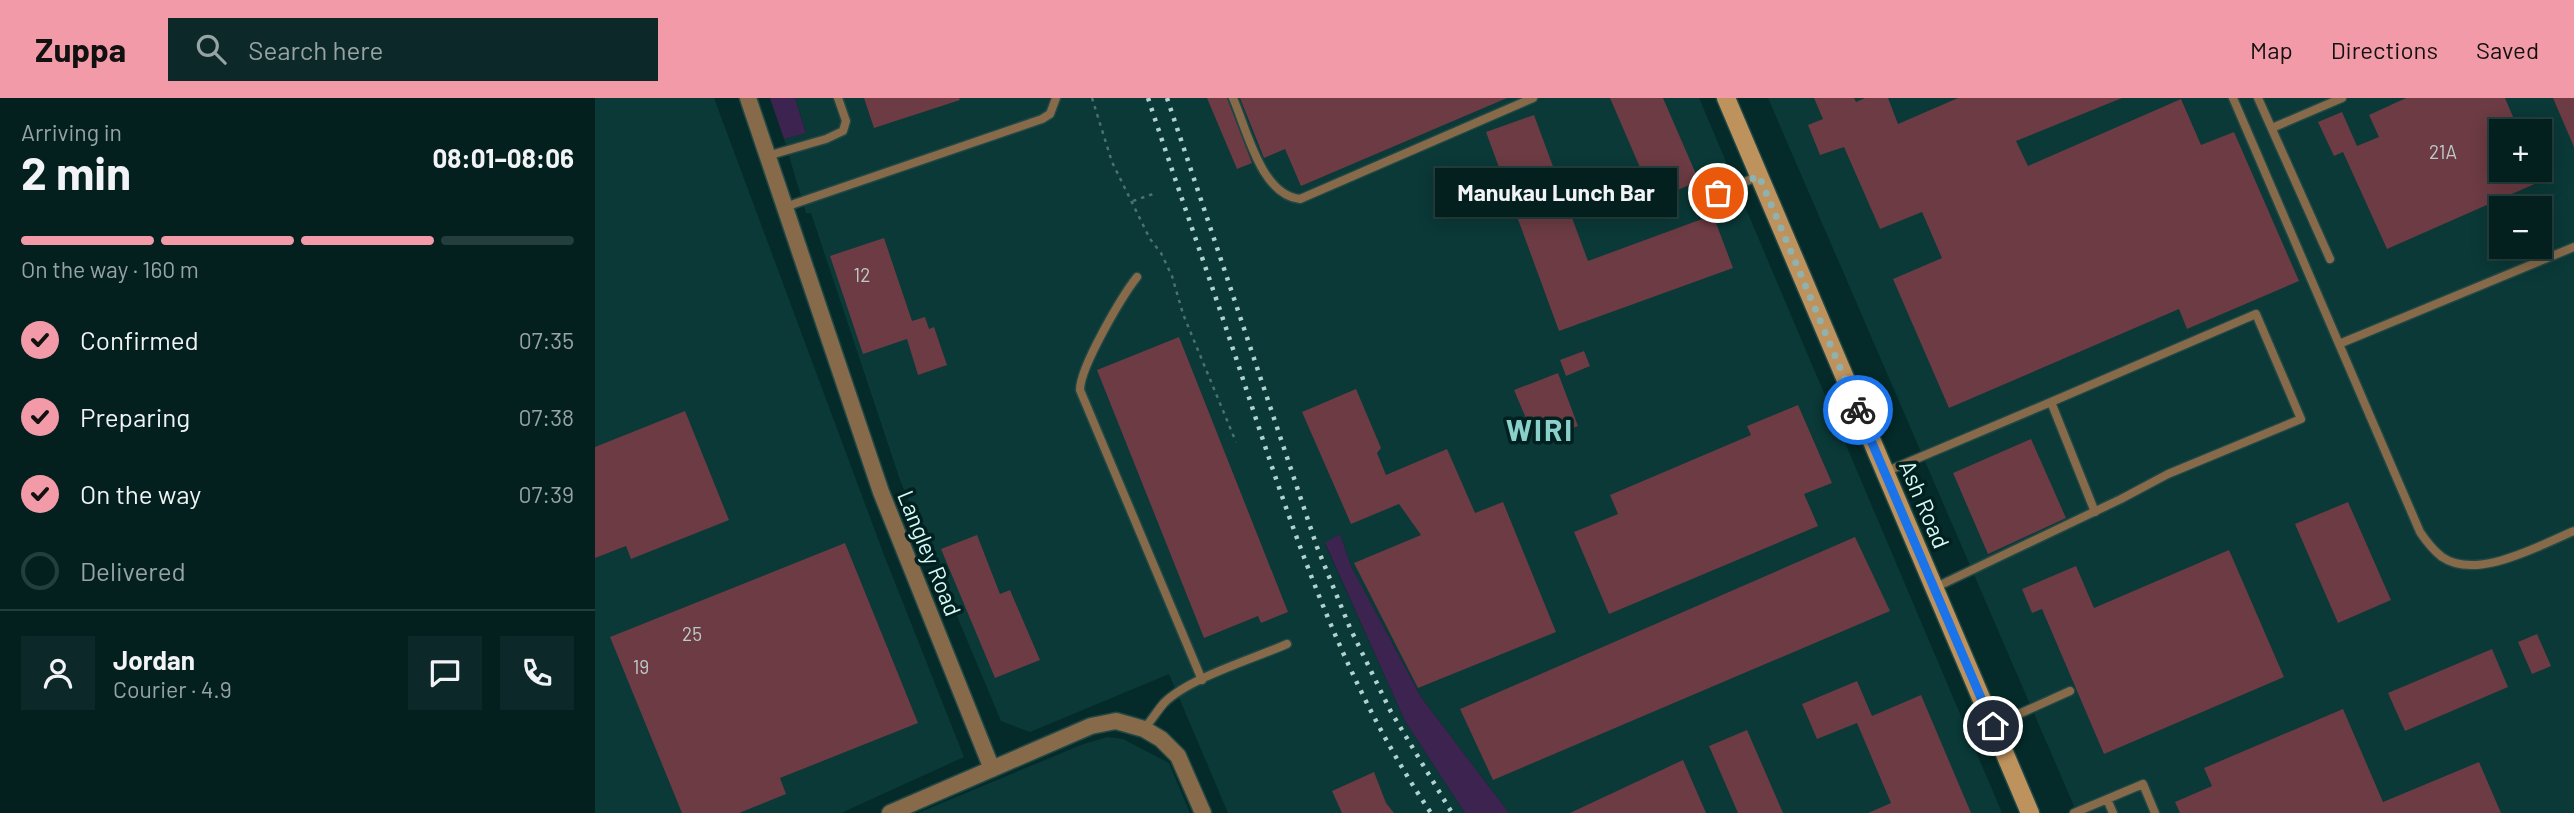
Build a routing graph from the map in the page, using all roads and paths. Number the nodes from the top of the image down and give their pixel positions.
1 (748, 98) edge
2 (838, 98) edge
3 (1056, 98) edge
4 (1092, 98) edge
5 (1233, 98) edge
6 (1533, 98) edge
7 (1726, 98) edge
8 (2234, 98) edge
9 (2258, 98) edge
10 (2342, 98) edge
11 (2271, 128) junction
12 (767, 156) junction
13 (1759, 176) junction
14 (1718, 193) dead end
15 (1153, 194) dead end
16 (1131, 201) junction
17 (785, 207) junction
18 (2574, 247) edge
19 (2330, 259) dead end
20 (1137, 276) dead end
21 (2339, 344) junction
22 (2051, 402) junction
23 (1236, 442) dead end
24 (1885, 472) junction
25 (2095, 512) junction
26 (2574, 531) edge
27 (1934, 588) junction
28 (1287, 645) dead end
29 (1202, 680) junction
30 (2070, 691) dead end
31 (1993, 726) junction
32 (1144, 729) junction
33 (992, 769) junction
34 (2107, 799) junction
35 (890, 813) edge
36 (1203, 813) edge
37 (2030, 813) edge
38 (2074, 813) edge
39 (2113, 813) edge
40 (2155, 813) edge

1 - 12 street, Langley Road
2 - 12 lane
3 - 17 lane
4 - 16 path
5 - 6 lane
7 - 13 main road, Ash Road
8 - 21 lane
9 - 11 lane
10 - 11 lane
11 - 19 lane
12 - 17 street, Langley Road
13 - 14 lane
13 - 24 main road, Ash Road
15 - 16 path
16 - 23 path
17 - 33 street, Langley Road
18 - 21 lane
20 - 29 lane
21 - 26 lane
22 - 24 lane
22 - 25 lane
22 - 25 lane
24 - 27 main road, Ash Road
25 - 27 lane
27 - 31 main road, Ash Road
28 - 29 lane
29 - 32 lane
30 - 31 lane
31 - 37 main road, Ash Road
32 - 33 street
32 - 36 street
33 - 35 street
34 - 38 lane
34 - 39 lane
34 - 40 lane

